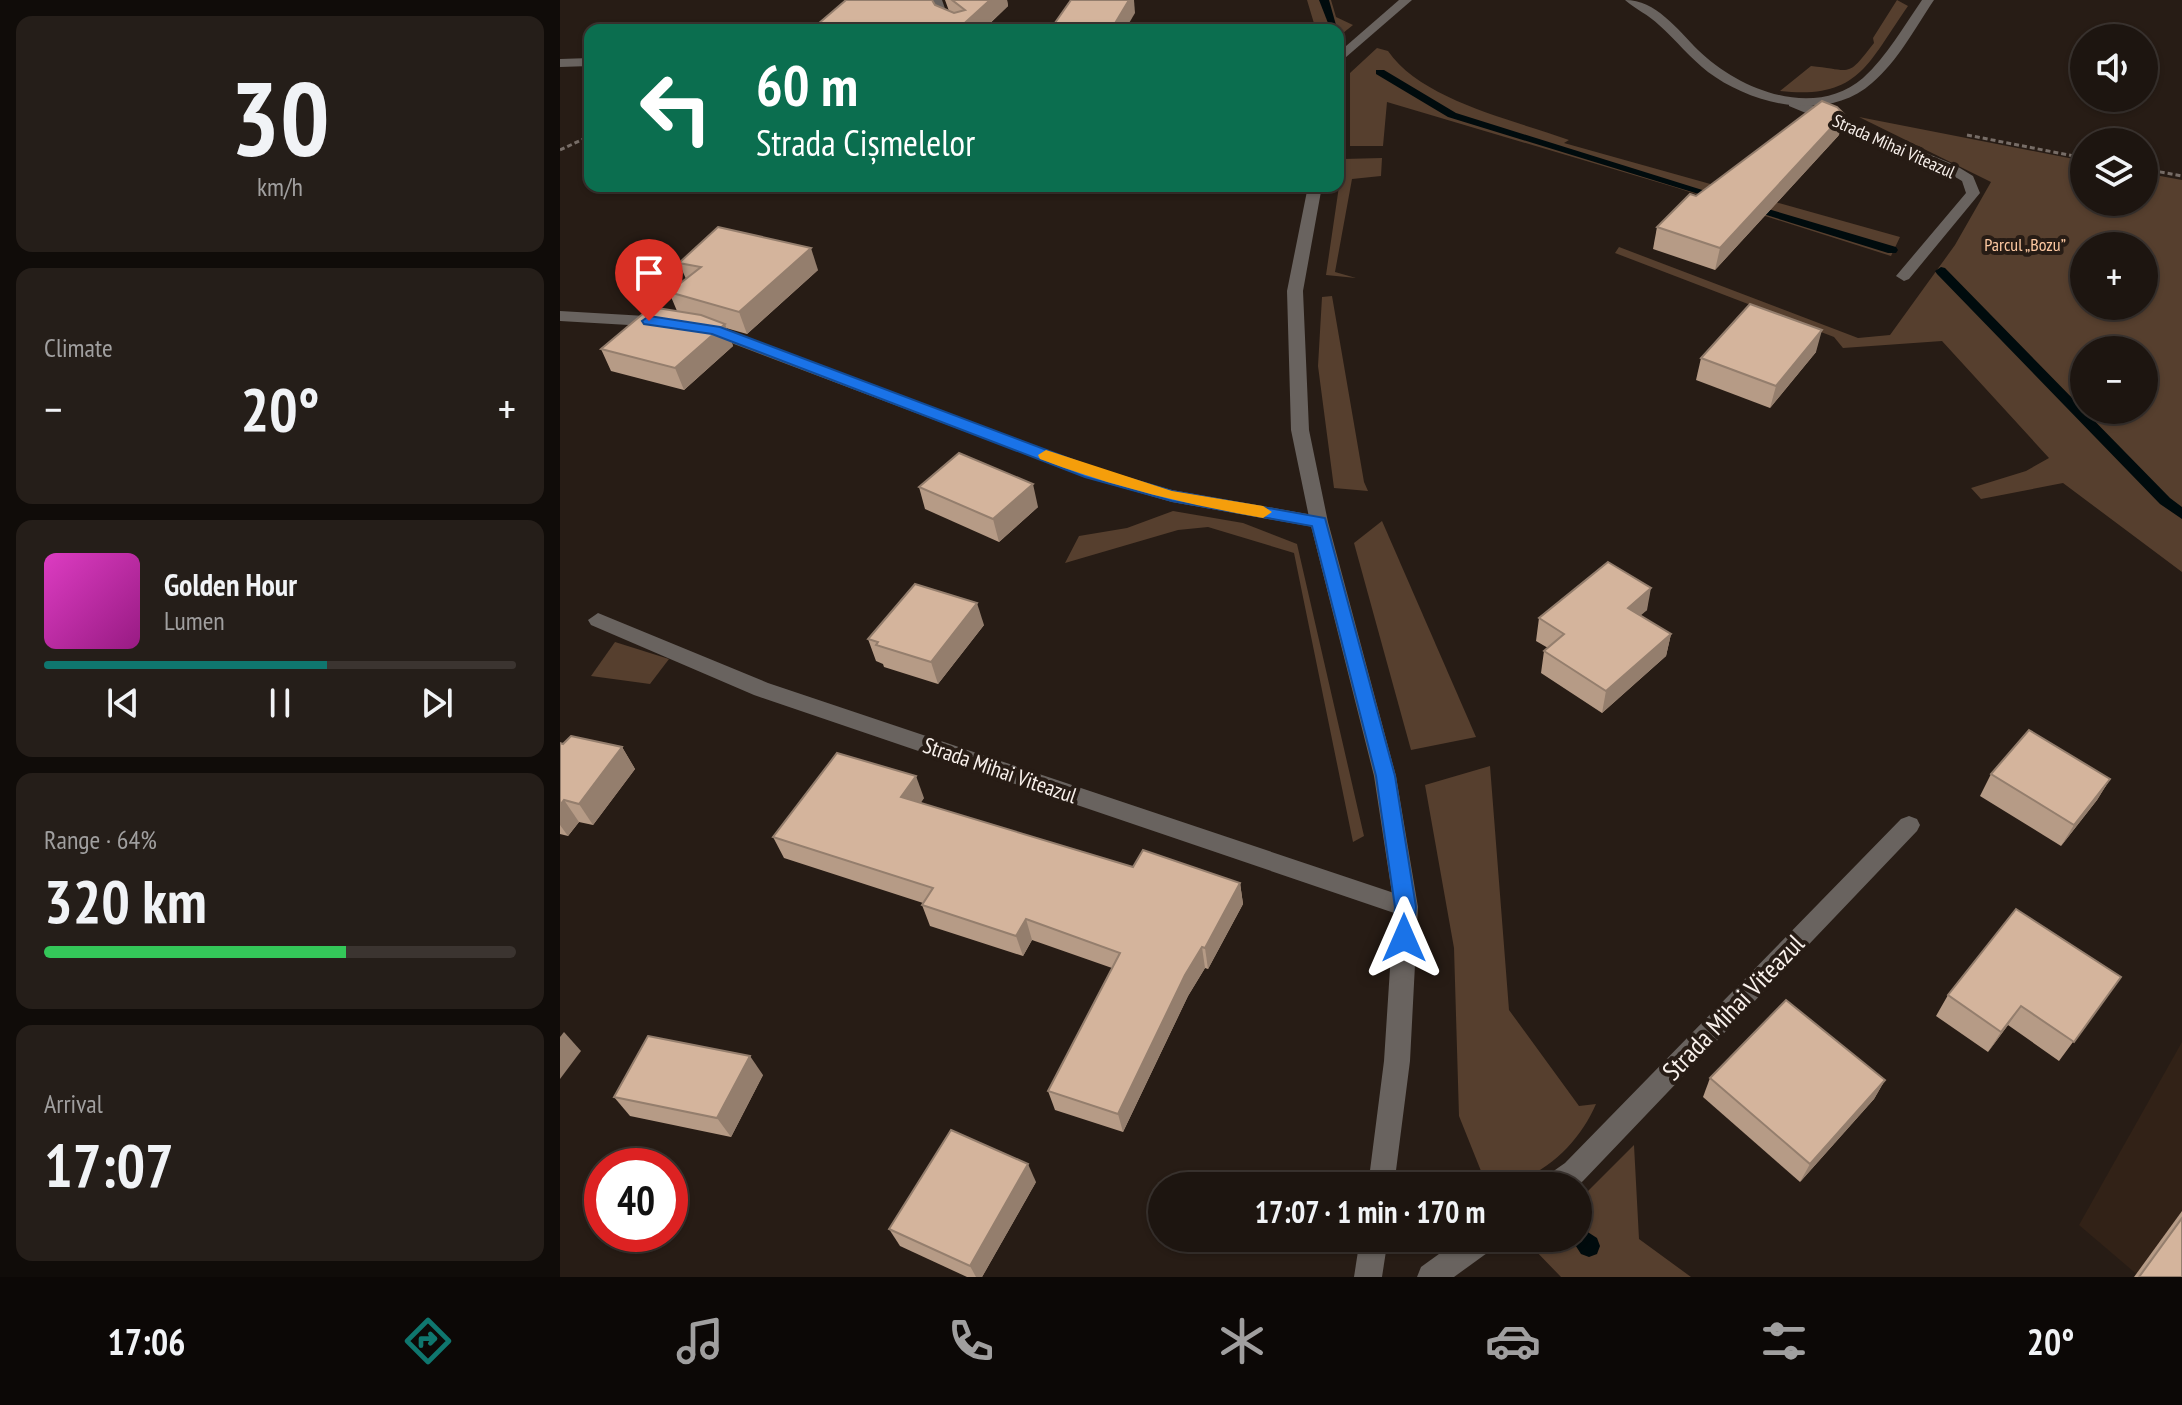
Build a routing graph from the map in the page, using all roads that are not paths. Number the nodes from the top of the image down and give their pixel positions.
1 (936, 0) edge
2 (1406, 0) edge
3 (1631, 0) edge
4 (1928, 0) edge
5 (951, 24) edge
6 (1344, 55) edge
7 (584, 62) edge
8 (560, 63) edge
9 (1794, 103) junction
10 (1314, 192) edge
11 (1904, 276) dead end
12 (560, 316) edge
13 (1319, 522) junction
14 (598, 620) dead end
15 (1909, 825) dead end
16 (1406, 907) junction
17 (1383, 1172) edge
18 (1574, 1172) edge
19 (1373, 1252) edge
20 (1465, 1252) edge
21 (1372, 1275) edge
22 (1431, 1277) edge

1 - 5 street
2 - 6 street
3 - 9 street, Strada Mihai Viteazul
4 - 9 street, Strada Mihai Viteazul
7 - 8 street
9 - 11 street, Strada Mihai Viteazul
10 - 13 street
12 - 13 street
13 - 16 street
14 - 16 street, Strada Mihai Viteazul
15 - 18 street, Strada Mihai Viteazul
16 - 17 street
19 - 21 street
20 - 22 street

